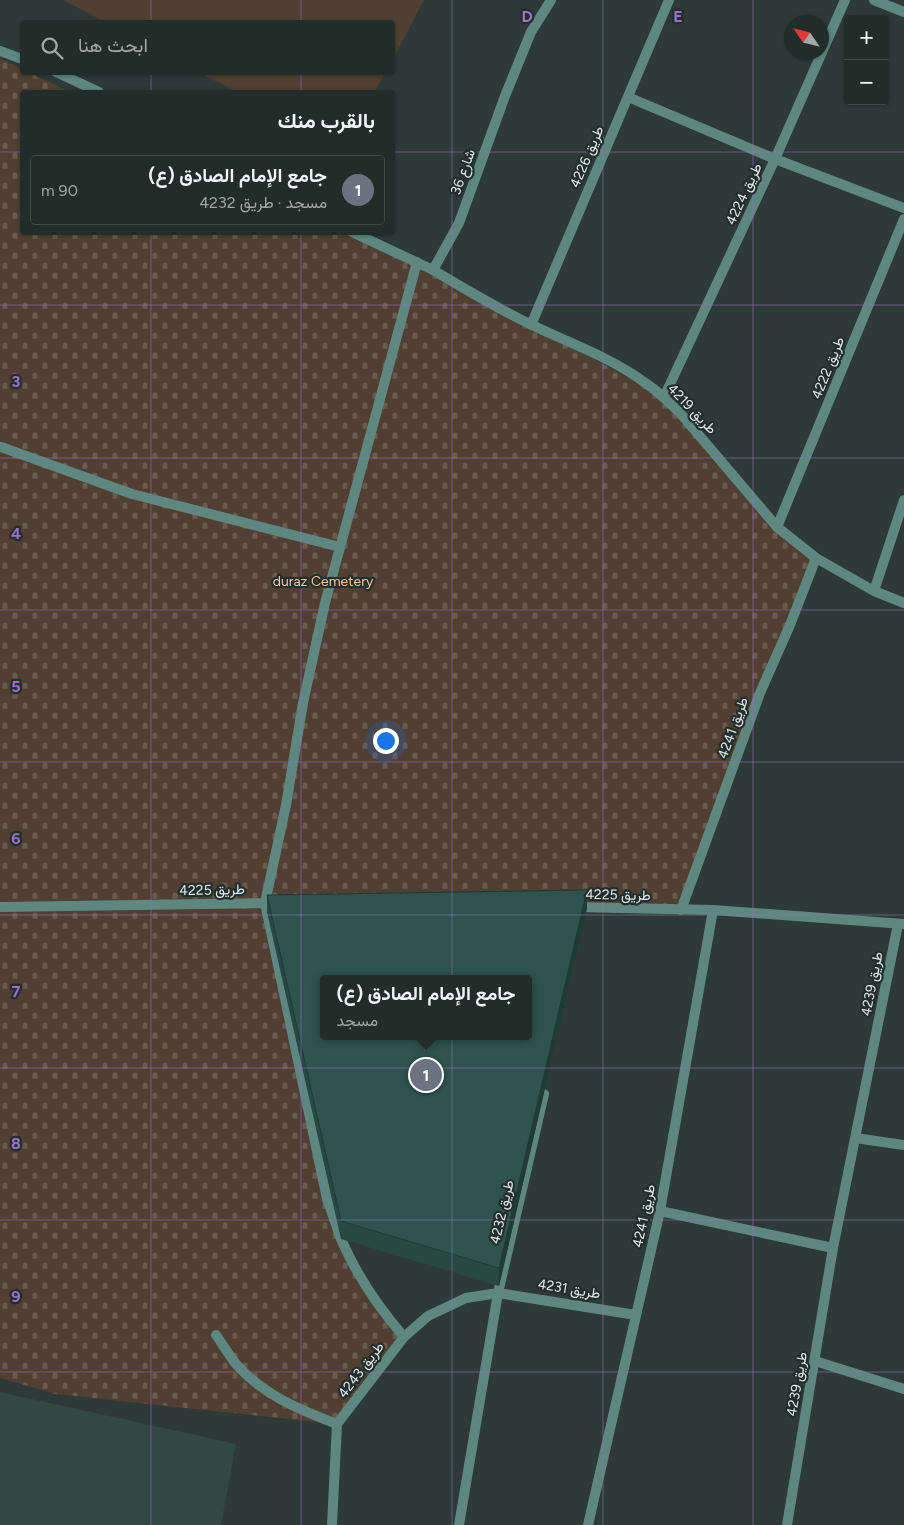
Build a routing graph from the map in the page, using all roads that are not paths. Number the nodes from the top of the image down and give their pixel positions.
1 (551, 0) edge
2 (669, 0) edge
3 (845, 0) edge
4 (874, 0) edge
5 (904, 12) edge
6 (0, 51) edge
7 (20, 58) edge
8 (63, 75) edge
9 (96, 90) edge
10 (628, 97) junction
11 (775, 159) junction
12 (904, 208) edge
13 (904, 219) edge
14 (358, 235) edge
15 (417, 262) junction
16 (432, 270) junction
17 (531, 325) junction
18 (664, 397) junction
19 (1, 447) edge
20 (904, 500) edge
21 (777, 528) junction
22 (340, 546) junction
23 (816, 558) junction
24 (874, 591) junction
25 (904, 603) edge
26 (265, 903) junction
27 (285, 903) edge
28 (0, 907) edge
29 (568, 907) edge
30 (682, 910) junction
31 (713, 910) junction
32 (901, 924) edge
33 (546, 1082) edge
34 (855, 1138) junction
35 (904, 1145) edge
36 (660, 1211) junction
37 (834, 1248) junction
38 (498, 1293) junction
39 (636, 1314) junction
40 (216, 1335) dead end
41 (404, 1337) junction
42 (815, 1361) junction
43 (904, 1390) edge
44 (337, 1424) junction
45 (332, 1525) edge
46 (459, 1525) edge
47 (588, 1525) edge
48 (787, 1525) edge

1 - 16 street, شارع 36
2 - 10 street, طريق 4226
3 - 11 street, طريق 4224
4 - 5 street
6 - 7 street
8 - 9 street
10 - 11 street
10 - 17 street, طريق 4226
11 - 12 street
11 - 18 street, طريق 4224
13 - 21 street, طريق 4222
14 - 15 street
15 - 16 street
15 - 22 street
16 - 17 street, طريق 4219
17 - 18 street, طريق 4219
18 - 21 street, طريق 4219
19 - 22 street
20 - 24 street
21 - 23 street, طريق 4219
22 - 26 street
23 - 24 street, طريق 4219
23 - 30 street, طريق 4241
24 - 25 street, طريق 4219
26 - 27 street, طريق 4225
26 - 28 street, طريق 4225
26 - 41 street
29 - 30 street, طريق 4225
30 - 31 street, طريق 4225
31 - 32 street, طريق 4225
31 - 36 street, طريق 4241
32 - 34 street, طريق 4239
33 - 38 street, طريق 4232
34 - 35 street
34 - 37 street, طريق 4239
36 - 37 street
36 - 39 street, طريق 4241
37 - 42 street, طريق 4239
38 - 39 street, طريق 4231
38 - 41 street, طريق 4243
38 - 46 street, طريق 4232
39 - 47 street, طريق 4241
40 - 44 street
41 - 44 street, طريق 4243
42 - 43 street
42 - 48 street, طريق 4239
44 - 45 street

